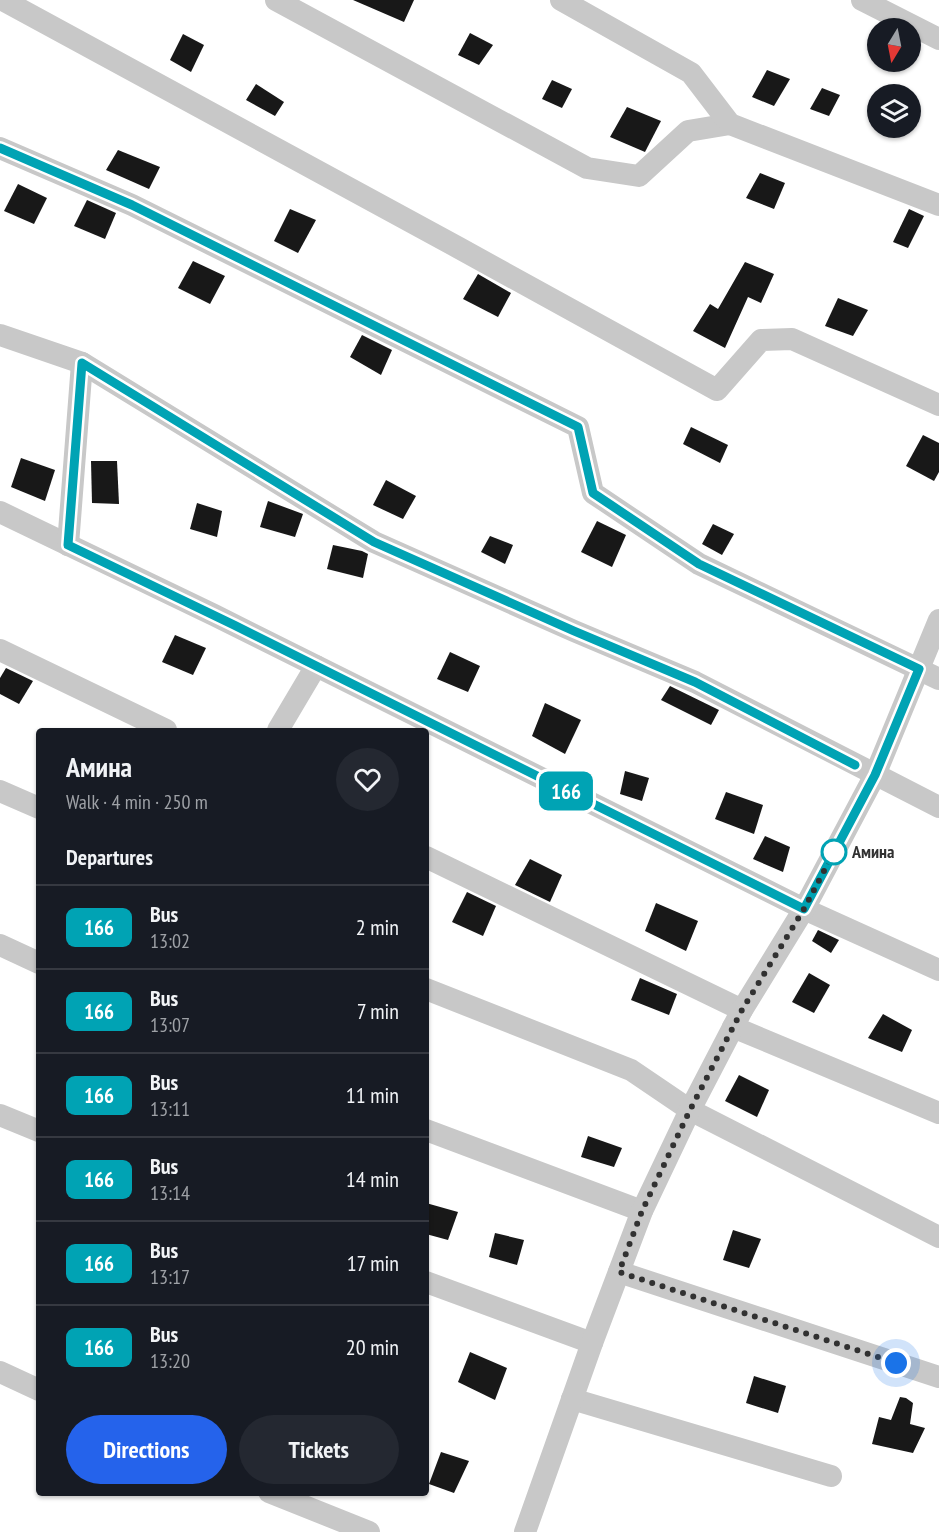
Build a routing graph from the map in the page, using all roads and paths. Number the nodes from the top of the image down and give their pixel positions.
1 (3, 0) edge
2 (276, 0) edge
3 (561, 0) edge
4 (862, 0) edge
5 (939, 39) edge
6 (730, 124) junction
7 (0, 148) edge
8 (939, 205) edge
9 (0, 335) edge
10 (82, 363) junction
11 (939, 405) edge
12 (0, 512) edge
13 (68, 545) junction
14 (939, 620) edge
15 (0, 650) edge
16 (316, 666) junction
17 (929, 674) edge
18 (162, 728) edge
19 (279, 728) edge
20 (875, 775) junction
21 (0, 791) edge
22 (36, 807) edge
23 (939, 807) edge
24 (429, 859) edge
25 (804, 909) junction
26 (0, 945) edge
27 (36, 962) edge
28 (939, 970) edge
29 (429, 990) edge
30 (738, 1018) junction
31 (690, 1110) junction
32 (939, 1113) edge
33 (0, 1115) edge
34 (36, 1130) edge
35 (429, 1131) edge
36 (642, 1211) junction
37 (939, 1237) edge
38 (619, 1272) junction
39 (429, 1283) edge
40 (592, 1343) junction
41 (0, 1372) edge
42 (939, 1377) edge
43 (36, 1389) edge
44 (572, 1399) junction
45 (831, 1476) dead end
46 (279, 1496) edge
47 (369, 1532) edge
48 (525, 1532) edge

1 - 11 street
2 - 6 street
3 - 6 street
4 - 5 street
6 - 8 street
7 - 17 street
9 - 10 street
10 - 13 street
10 - 20 street
12 - 13 street
13 - 16 street
14 - 17 street
15 - 18 street
16 - 19 street
16 - 25 street
17 - 20 street
20 - 23 street
20 - 25 street
21 - 22 street
24 - 30 street
25 - 28 street
25 - 30 street
26 - 27 street
29 - 31 street
30 - 31 street
30 - 32 street
31 - 36 street
31 - 37 street
33 - 34 street
35 - 36 street
36 - 38 street
38 - 40 street
38 - 42 street
39 - 40 street
40 - 44 street
41 - 43 street
44 - 45 street
44 - 48 street
46 - 47 street

